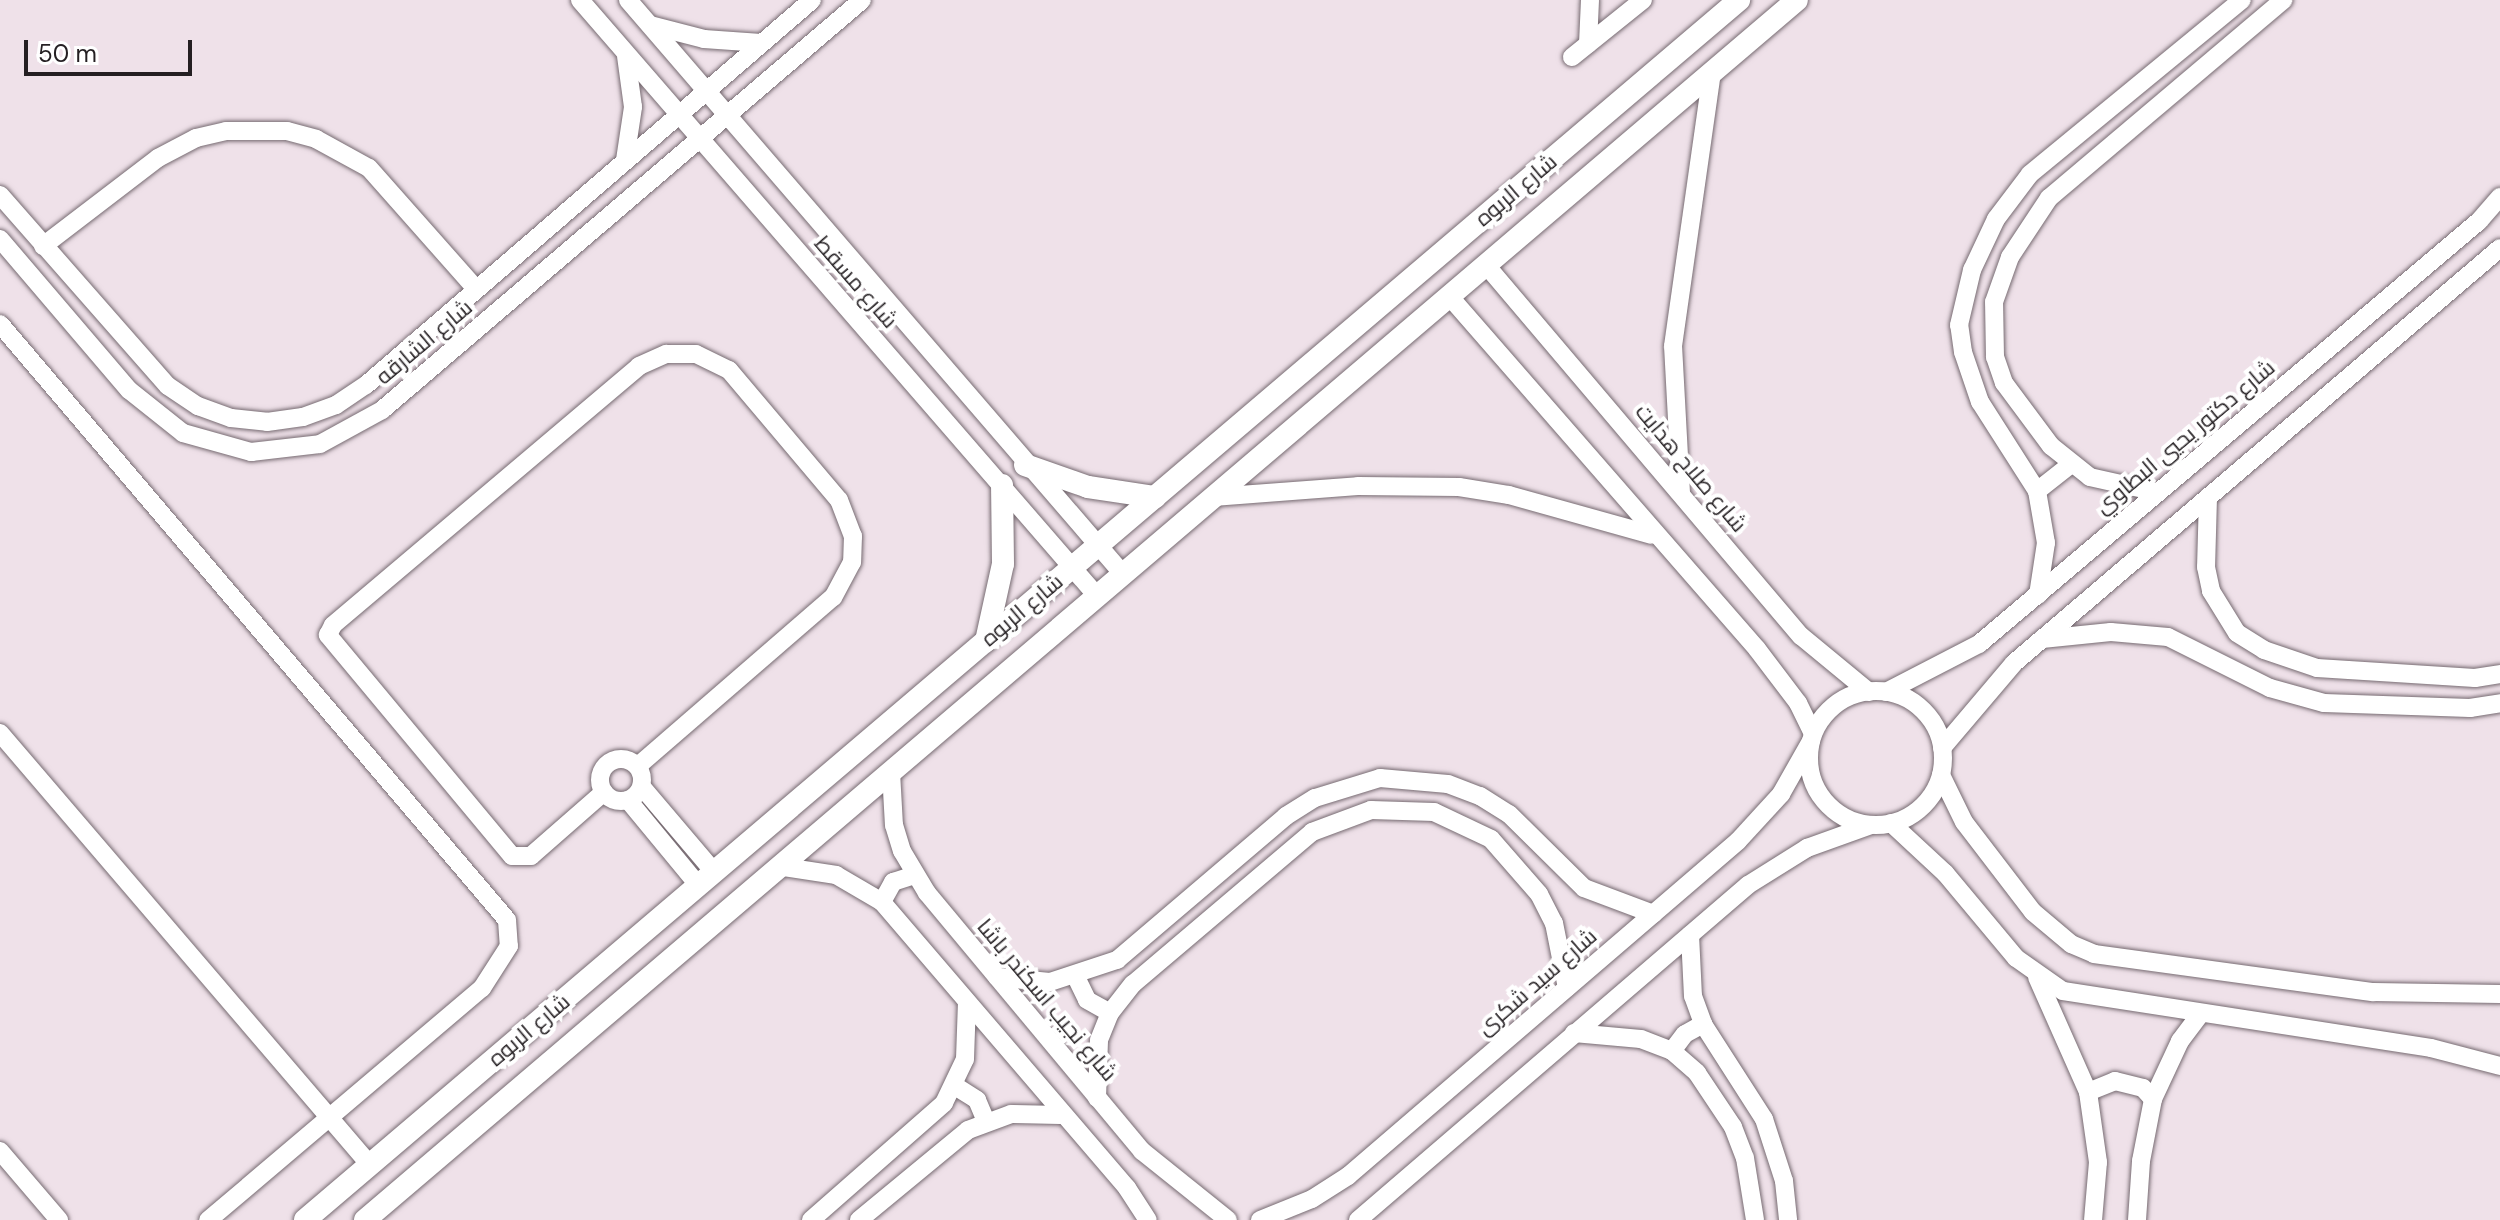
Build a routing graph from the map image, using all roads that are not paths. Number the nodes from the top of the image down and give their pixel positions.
1 (580, 0) edge
2 (628, 0) edge
3 (812, 0) edge
4 (862, 0) edge
5 (1590, 0) edge
6 (1643, 0) edge
7 (1739, 0) edge
8 (1797, 0) edge
9 (2242, 0) edge
10 (2283, 0) edge
11 (649, 25) junction
12 (761, 43) junction
13 (1588, 44) junction
14 (625, 53) junction
15 (1572, 57) dead end
16 (1712, 73) junction
17 (705, 91) junction
18 (677, 114) junction
19 (726, 115) junction
20 (699, 139) junction
21 (625, 160) junction
22 (0, 195) edge
23 (2500, 197) edge
24 (0, 239) edge
25 (43, 246) junction
26 (2500, 248) edge
27 (1486, 265) junction
28 (476, 289) junction
29 (1450, 297) junction
30 (0, 324) edge
31 (1025, 465) junction
32 (2070, 465) junction
33 (1002, 485) junction
34 (2037, 491) junction
35 (2157, 492) junction
36 (1681, 493) junction
37 (1155, 497) junction
38 (1213, 497) junction
39 (2208, 497) junction
40 (1653, 535) junction
41 (1097, 546) junction
42 (1072, 567) junction
43 (1123, 574) junction
44 (2038, 595) junction
45 (1097, 596) junction
46 (2237, 633) junction
47 (2042, 639) junction
48 (986, 641) junction
49 (2220, 660) junction
50 (2500, 674) edge
51 (1878, 692) junction
52 (2500, 703) edge
53 (0, 733) edge
54 (1812, 737) junction
55 (1942, 748) junction
56 (638, 766) junction
57 (891, 772) junction
58 (1941, 775) junction
59 (604, 792) junction
60 (635, 794) junction
61 (1891, 823) junction
62 (1871, 825) junction
63 (784, 867) junction
64 (1565, 873) junction
65 (914, 875) junction
66 (706, 879) junction
67 (1539, 894) junction
68 (882, 902) junction
69 (1653, 914) junction
70 (1690, 935) junction
71 (997, 977) junction
72 (1076, 977) junction
73 (2037, 977) junction
74 (1567, 988) junction
75 (2500, 994) edge
76 (967, 1002) junction
77 (1110, 1013) junction
78 (2199, 1016) junction
79 (1703, 1024) junction
80 (1574, 1033) junction
81 (1672, 1051) junction
82 (2500, 1066) edge
83 (955, 1086) junction
84 (2088, 1092) junction
85 (1097, 1098) junction
86 (2153, 1099) junction
87 (1063, 1115) junction
88 (328, 1117) junction
89 (986, 1121) junction
90 (0, 1151) edge
91 (370, 1165) junction
92 (372, 1216) edge
93 (59, 1220) edge
94 (208, 1220) edge
95 (305, 1220) edge
96 (811, 1220) edge
97 (859, 1220) edge
98 (1148, 1220) edge
99 (1228, 1220) edge
100 (1260, 1220) edge
101 (1358, 1220) edge
102 (1755, 1220) edge
103 (1788, 1220) edge
104 (2093, 1220) edge
105 (2137, 1220) edge

1 - 14 street, شارع مسقط
2 - 11 street, شارع مسقط
3 - 12 street, شارع الشارقه
4 - 19 street, شارع الشارقه
5 - 13 street
6 - 13 street
7 - 37 street, شارع الربوه
8 - 16 street, شارع الربوه
9 - 34 street
10 - 32 street
11 - 12 street
11 - 17 street, شارع مسقط
12 - 17 street, شارع الشارقه
13 - 15 street
14 - 18 street, شارع مسقط
14 - 21 street
16 - 27 street, شارع الربوه
16 - 36 street
17 - 18 street, شارع الشارقه
17 - 19 street, شارع مسقط
18 - 20 street, شارع مسقط
18 - 21 street, شارع الشارقه
19 - 20 street, شارع الشارقه
19 - 31 street, شارع مسقط
20 - 24 street, شارع الشارقه
20 - 33 street, شارع مسقط
21 - 28 street, شارع الشارقه
22 - 25 street, شارع الشارقه
23 - 35 street, شارع دكتور يحيي البطاوي
25 - 28 street
25 - 28 street, شارع الشارقه
26 - 39 street
27 - 29 street, شارع الربوه
27 - 36 street, شارع صلاح هدايت
29 - 38 street, شارع الربوه
29 - 40 street
30 - 88 street
31 - 37 street
31 - 41 street, شارع مسقط
32 - 34 street
32 - 35 street
33 - 42 street, شارع مسقط
33 - 48 street
34 - 44 street
35 - 44 street, شارع دكتور يحيي البطاوي
36 - 51 street, شارع صلاح هدايت
37 - 41 street, شارع الربوه
38 - 40 street
38 - 43 street, شارع الربوه
39 - 46 street
39 - 47 street
40 - 54 street
41 - 42 street, شارع الربوه
41 - 43 street, شارع مسقط
42 - 45 street, شارع مسقط
42 - 48 street, شارع الربوه
43 - 45 street, شارع الربوه
44 - 51 street, شارع دكتور يحيي البطاوي
45 - 57 street, شارع الربوه
46 - 49 street
46 - 50 street
47 - 49 street
47 - 55 street
48 - 66 street, شارع الربوه
49 - 52 street
51 - 54 street
51 - 55 street
53 - 88 street
54 - 62 street
54 - 69 street, شارع سيد شكرى
55 - 58 street
56 - 59 street
56 - 59 street
56 - 60 street
57 - 63 street, شارع الربوه
57 - 65 street, شارع نجيب اسكندر باشا
58 - 61 street
58 - 75 street
59 - 60 street
60 - 66 street
61 - 62 street
61 - 73 street
62 - 70 street
63 - 68 street
63 - 92 street, شارع الربوه
64 - 67 street
64 - 69 street
64 - 72 street
65 - 68 street
65 - 71 street, شارع نجيب اسكندر باشا
66 - 91 street, شارع الربوه
67 - 74 street
67 - 77 street
68 - 76 street
69 - 74 street, شارع سيد شكرى
70 - 79 street
70 - 80 street
71 - 72 street
71 - 85 street, شارع نجيب اسكندر باشا
72 - 77 street
73 - 78 street
73 - 84 street
74 - 100 street, شارع سيد شكرى
76 - 83 street
76 - 87 street
77 - 85 street
78 - 82 street
78 - 86 street
79 - 81 street
79 - 103 street
80 - 81 street
80 - 101 street
81 - 102 street
83 - 89 street
83 - 96 street
84 - 86 street
84 - 104 street
85 - 99 street, شارع نجيب اسكندر باشا
86 - 105 street
87 - 89 street
87 - 98 street
88 - 91 street
88 - 94 street
89 - 97 street
90 - 93 street
91 - 95 street, شارع الربوه

